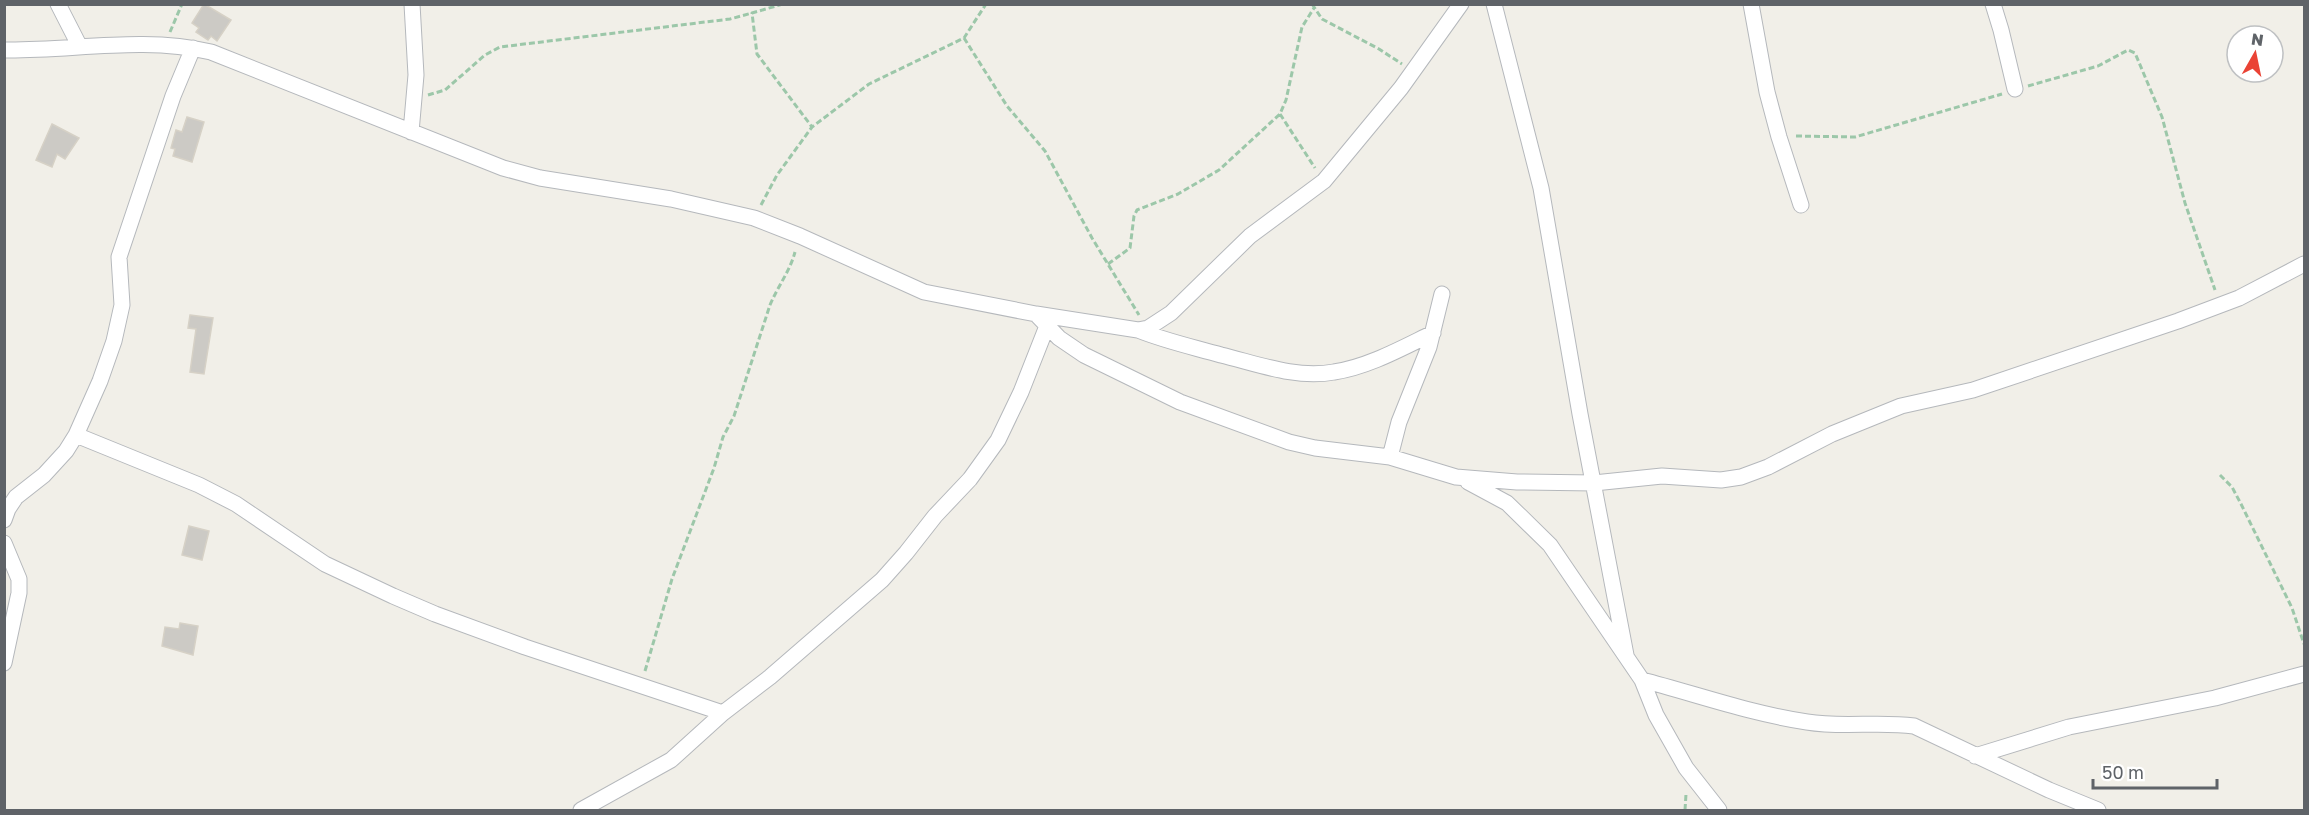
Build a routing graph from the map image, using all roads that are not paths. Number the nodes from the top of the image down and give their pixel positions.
1 (58, 4) edge
2 (412, 4) edge
3 (1461, 4) edge
4 (1494, 4) edge
5 (1751, 4) edge
6 (1993, 4) edge
7 (80, 47) junction
8 (193, 48) junction
9 (4, 50) edge
10 (2015, 90) road end
11 (411, 132) junction
12 (1801, 205) dead end
13 (2304, 264) edge
14 (1442, 294) dead end
15 (1036, 314) junction
16 (1047, 326) junction
17 (1143, 329) junction
18 (1433, 333) junction
19 (76, 435) junction
20 (1390, 457) junction
21 (1456, 477) junction
22 (1594, 483) junction
23 (6, 512) edge
24 (4, 543) edge
25 (1626, 655) junction
26 (4, 663) edge
27 (2304, 674) edge
28 (1642, 680) junction
29 (723, 713) junction
30 (1975, 756) junction
31 (581, 810) edge
32 (1719, 810) edge
33 (2098, 810) edge

1 - 7 street
2 - 11 street
3 - 17 street
4 - 22 street
5 - 12 street
6 - 10 street
7 - 8 street
7 - 9 street
8 - 11 street
8 - 19 street
11 - 15 street
13 - 22 street
14 - 18 street
15 - 16 street
15 - 17 street
16 - 20 street
16 - 29 street
17 - 18 street
18 - 20 street
19 - 23 street
19 - 29 street
20 - 21 street
21 - 22 street
21 - 25 street
22 - 25 street
24 - 26 street
25 - 28 street
27 - 30 street
28 - 30 street
28 - 32 street
29 - 31 street
30 - 33 street

